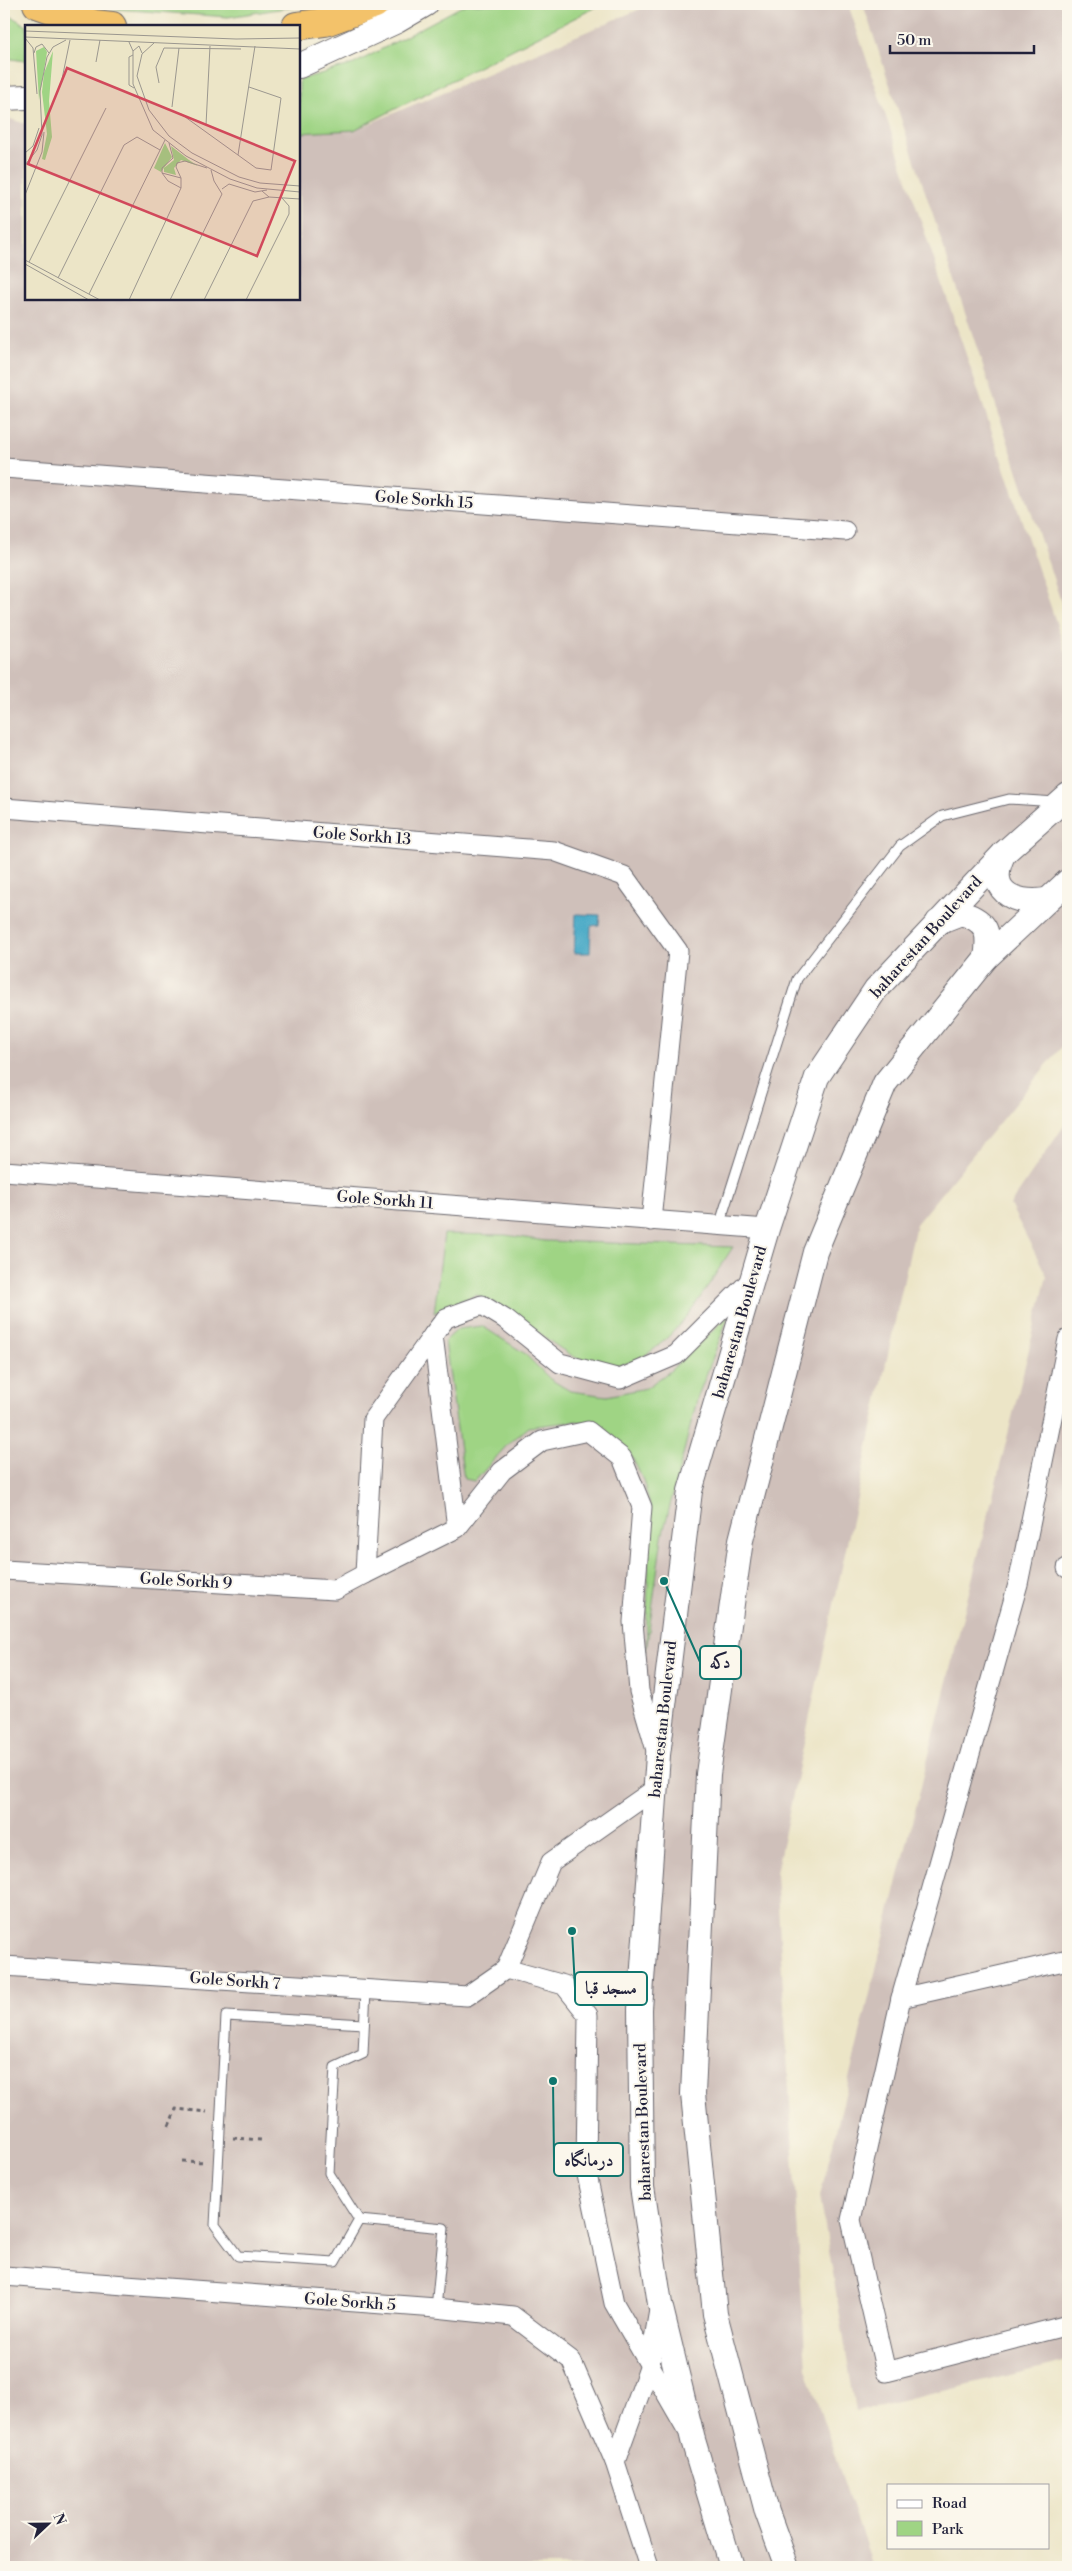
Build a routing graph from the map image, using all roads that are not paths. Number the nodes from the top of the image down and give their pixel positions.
1 (37, 4) edge
2 (376, 4) edge
3 (426, 4) edge
4 (103, 25) edge
5 (300, 25) edge
6 (300, 66) edge
7 (25, 97) edge
8 (4, 98) edge
9 (4, 468) edge
10 (844, 531) dead end
11 (1065, 800) edge
12 (4, 808) edge
13 (1004, 853) junction
14 (1068, 881) edge
15 (1047, 900) junction
16 (938, 922) junction
17 (986, 958) junction
18 (4, 1171) edge
19 (651, 1220) junction
20 (719, 1226) junction
21 (767, 1229) junction
22 (755, 1276) junction
23 (433, 1335) junction
24 (1068, 1339) edge
25 (457, 1528) junction
26 (4, 1570) edge
27 (364, 1574) junction
28 (658, 1755) junction
29 (655, 1789) junction
30 (1068, 1960) edge
31 (4, 1966) edge
32 (506, 1969) junction
33 (366, 1989) junction
34 (902, 1998) junction
35 (364, 2024) junction
36 (359, 2220) junction
37 (4, 2276) edge
38 (660, 2304) junction
39 (436, 2308) junction
40 (1068, 2326) edge
41 (650, 2368) junction
42 (693, 2440) junction
43 (615, 2462) junction
44 (649, 2567) edge
45 (731, 2567) edge
46 (787, 2567) edge

1 - 4 highway
2 - 5 highway
3 - 6 street
7 - 8 street
9 - 10 street, Gole Sorkh 15
11 - 13 street, baharestan Boulevard
11 - 20 lane
12 - 19 street, Gole Sorkh 13
13 - 15 street
13 - 16 street, baharestan Boulevard
14 - 15 street
15 - 17 street
16 - 17 street
16 - 21 street, baharestan Boulevard
17 - 46 street
18 - 19 street, Gole Sorkh 11
19 - 20 street, Gole Sorkh 11
20 - 21 street, Gole Sorkh 11
21 - 22 street, baharestan Boulevard
22 - 23 street
22 - 28 street, baharestan Boulevard
23 - 25 street
23 - 27 street
24 - 34 street
25 - 27 street, Gole Sorkh 9
25 - 28 street
26 - 27 street, Gole Sorkh 9
28 - 29 street, baharestan Boulevard
29 - 32 street
29 - 38 street, baharestan Boulevard
30 - 34 street
31 - 33 street, Gole Sorkh 7
32 - 33 street, Gole Sorkh 7
32 - 41 street
33 - 35 lane
34 - 40 street
35 - 36 lane
35 - 36 lane
36 - 39 lane
37 - 39 street, Gole Sorkh 5
38 - 41 street
38 - 42 street, baharestan Boulevard
39 - 43 street, Gole Sorkh 5
41 - 42 street
41 - 43 street
42 - 45 street, baharestan Boulevard
43 - 44 street, Gole Sorkh 5

